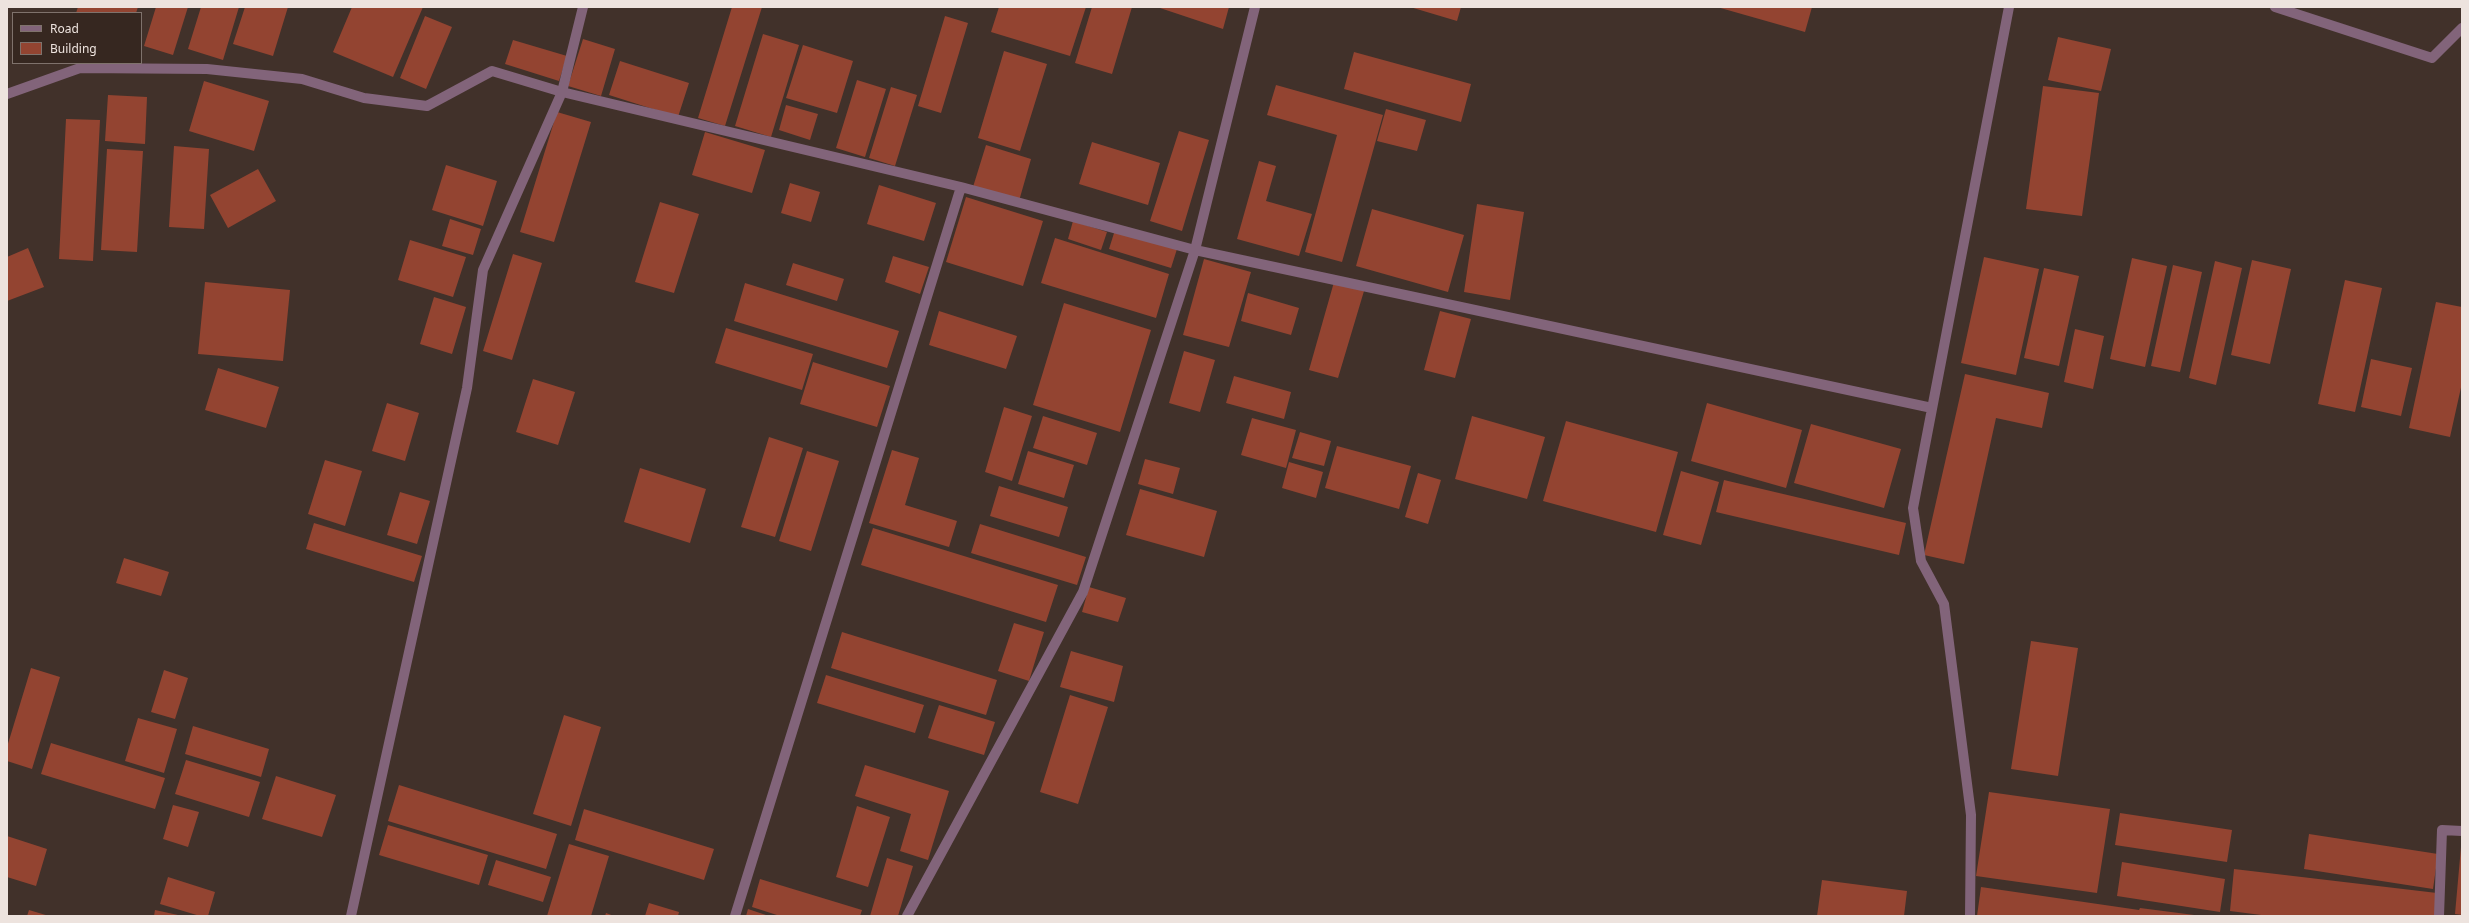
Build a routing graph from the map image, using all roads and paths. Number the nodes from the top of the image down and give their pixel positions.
1 (583, 7) edge
2 (1254, 7) edge
3 (2009, 7) edge
4 (2275, 7) edge
5 (2462, 28) edge
6 (562, 92) junction
7 (7, 94) edge
8 (961, 187) junction
9 (1195, 250) junction
10 (1932, 408) junction
11 (2462, 831) edge
12 (351, 916) edge
13 (735, 916) edge
14 (907, 916) edge
15 (1970, 916) edge
16 (2439, 916) edge

1 - 6 street
2 - 9 street
3 - 10 street
4 - 5 street
6 - 7 street
6 - 8 street
6 - 12 street
8 - 9 street
8 - 13 street
9 - 10 street
9 - 14 street
10 - 15 street
11 - 16 street

